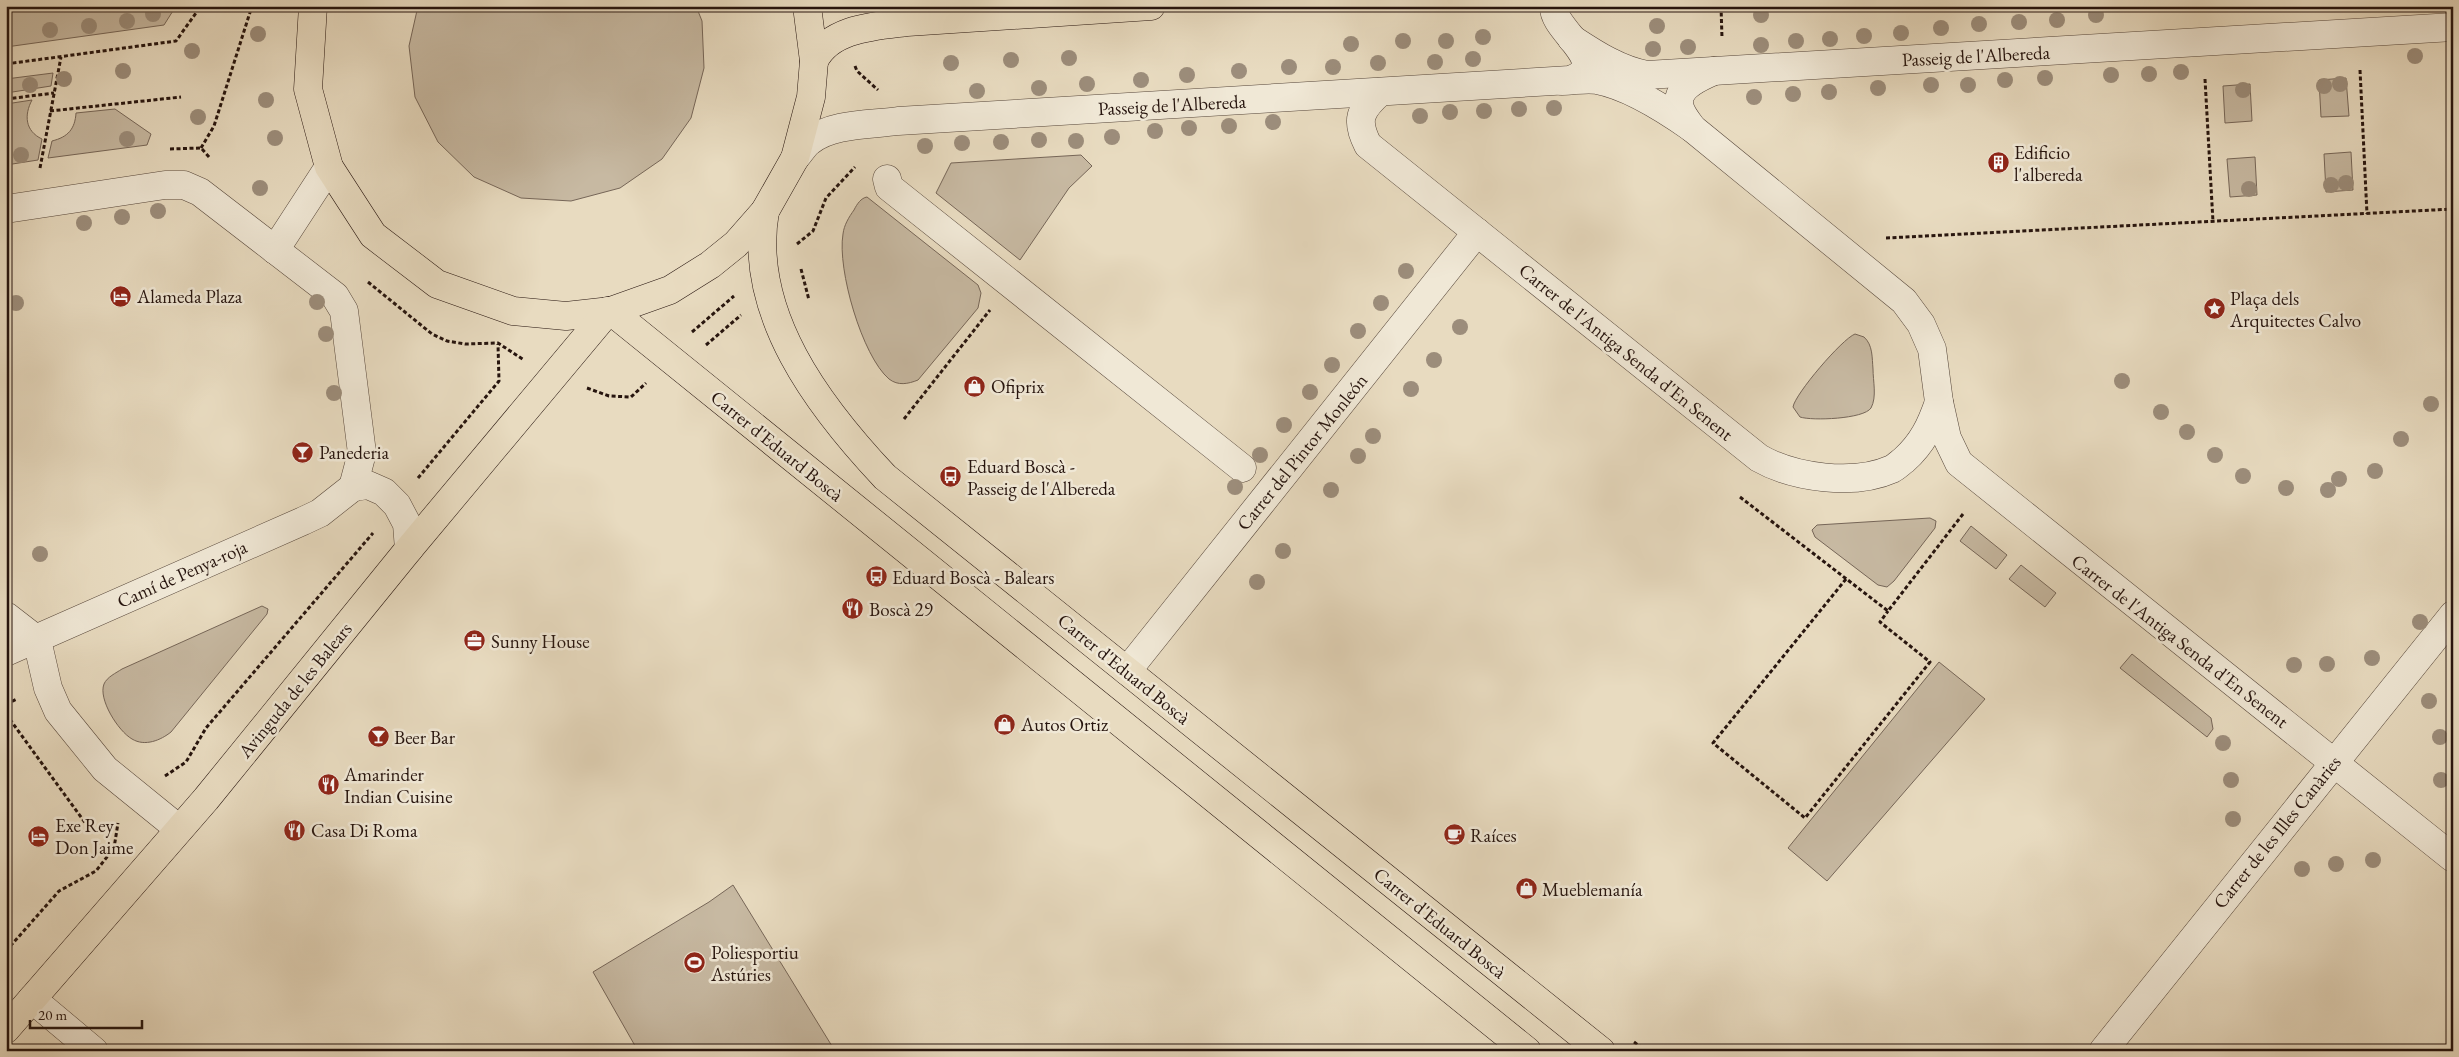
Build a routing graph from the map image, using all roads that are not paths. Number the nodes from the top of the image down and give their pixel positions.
1 (312, 6) edge
2 (807, 6) edge
3 (1151, 6) edge
4 (1554, 6) edge
5 (2453, 26) edge
6 (1572, 39) junction
7 (814, 61) junction
8 (1714, 71) junction
9 (1560, 81) junction
10 (1380, 92) junction
11 (1692, 128) junction
12 (795, 158) junction
13 (329, 167) junction
14 (887, 179) dead end
15 (7, 211) edge
16 (765, 211) junction
17 (1478, 232) junction
18 (276, 250) junction
19 (609, 311) junction
20 (1939, 402) junction
21 (1242, 468) dead end
22 (353, 487) junction
23 (409, 549) junction
24 (2453, 615) edge
25 (6, 616) edge
26 (37, 640) junction
27 (6, 652) edge
28 (1126, 671) junction
29 (2333, 762) junction
30 (179, 829) junction
31 (2453, 858) edge
32 (32, 1000) junction
33 (6, 1029) edge
34 (94, 1051) edge
35 (1527, 1051) edge
36 (1601, 1051) edge
37 (2103, 1051) edge

1 - 13 main road
2 - 7 main road
3 - 7 main road
4 - 6 street
5 - 8 street, Passeig de l'Albereda
6 - 8 street, Passeig de l'Albereda
6 - 9 street, Passeig de l'Albereda
7 - 12 main road
8 - 11 street, Carrer de l'Antiga Senda d'En Senent
9 - 10 street, Passeig de l'Albereda
9 - 11 street, Passeig de l'Albereda
10 - 12 street, Passeig de l'Albereda
10 - 17 street, Carrer de l'Antiga Senda d'En Senent
11 - 20 street, Carrer de l'Antiga Senda d'En Senent
12 - 16 main road
13 - 18 street
13 - 19 main road
14 - 21 street, Carrer del Pintor Monleón
15 - 18 street
16 - 19 main road
16 - 28 main road, Carrer d'Eduard Boscà
17 - 20 street, Carrer de l'Antiga Senda d'En Senent
17 - 28 street, Carrer del Pintor Monleón
18 - 22 street
19 - 23 main road, Avinguda de les Balears
19 - 35 main road, Carrer d'Eduard Boscà
20 - 29 street, Carrer de l'Antiga Senda d'En Senent
22 - 23 street
22 - 26 street, Camí de Penya-roja
23 - 30 main road, Avinguda de les Balears
24 - 29 street, Carrer de les Illes Canàries
25 - 26 street
26 - 27 street, Camí de Penya-roja
26 - 30 street
28 - 36 main road, Carrer d'Eduard Boscà
29 - 31 street, Carrer de l'Antiga Senda d'En Senent
29 - 37 street, Carrer de les Illes Canàries
30 - 32 main road, Avinguda de les Balears
32 - 33 main road, Avinguda de les Balears
32 - 34 street

